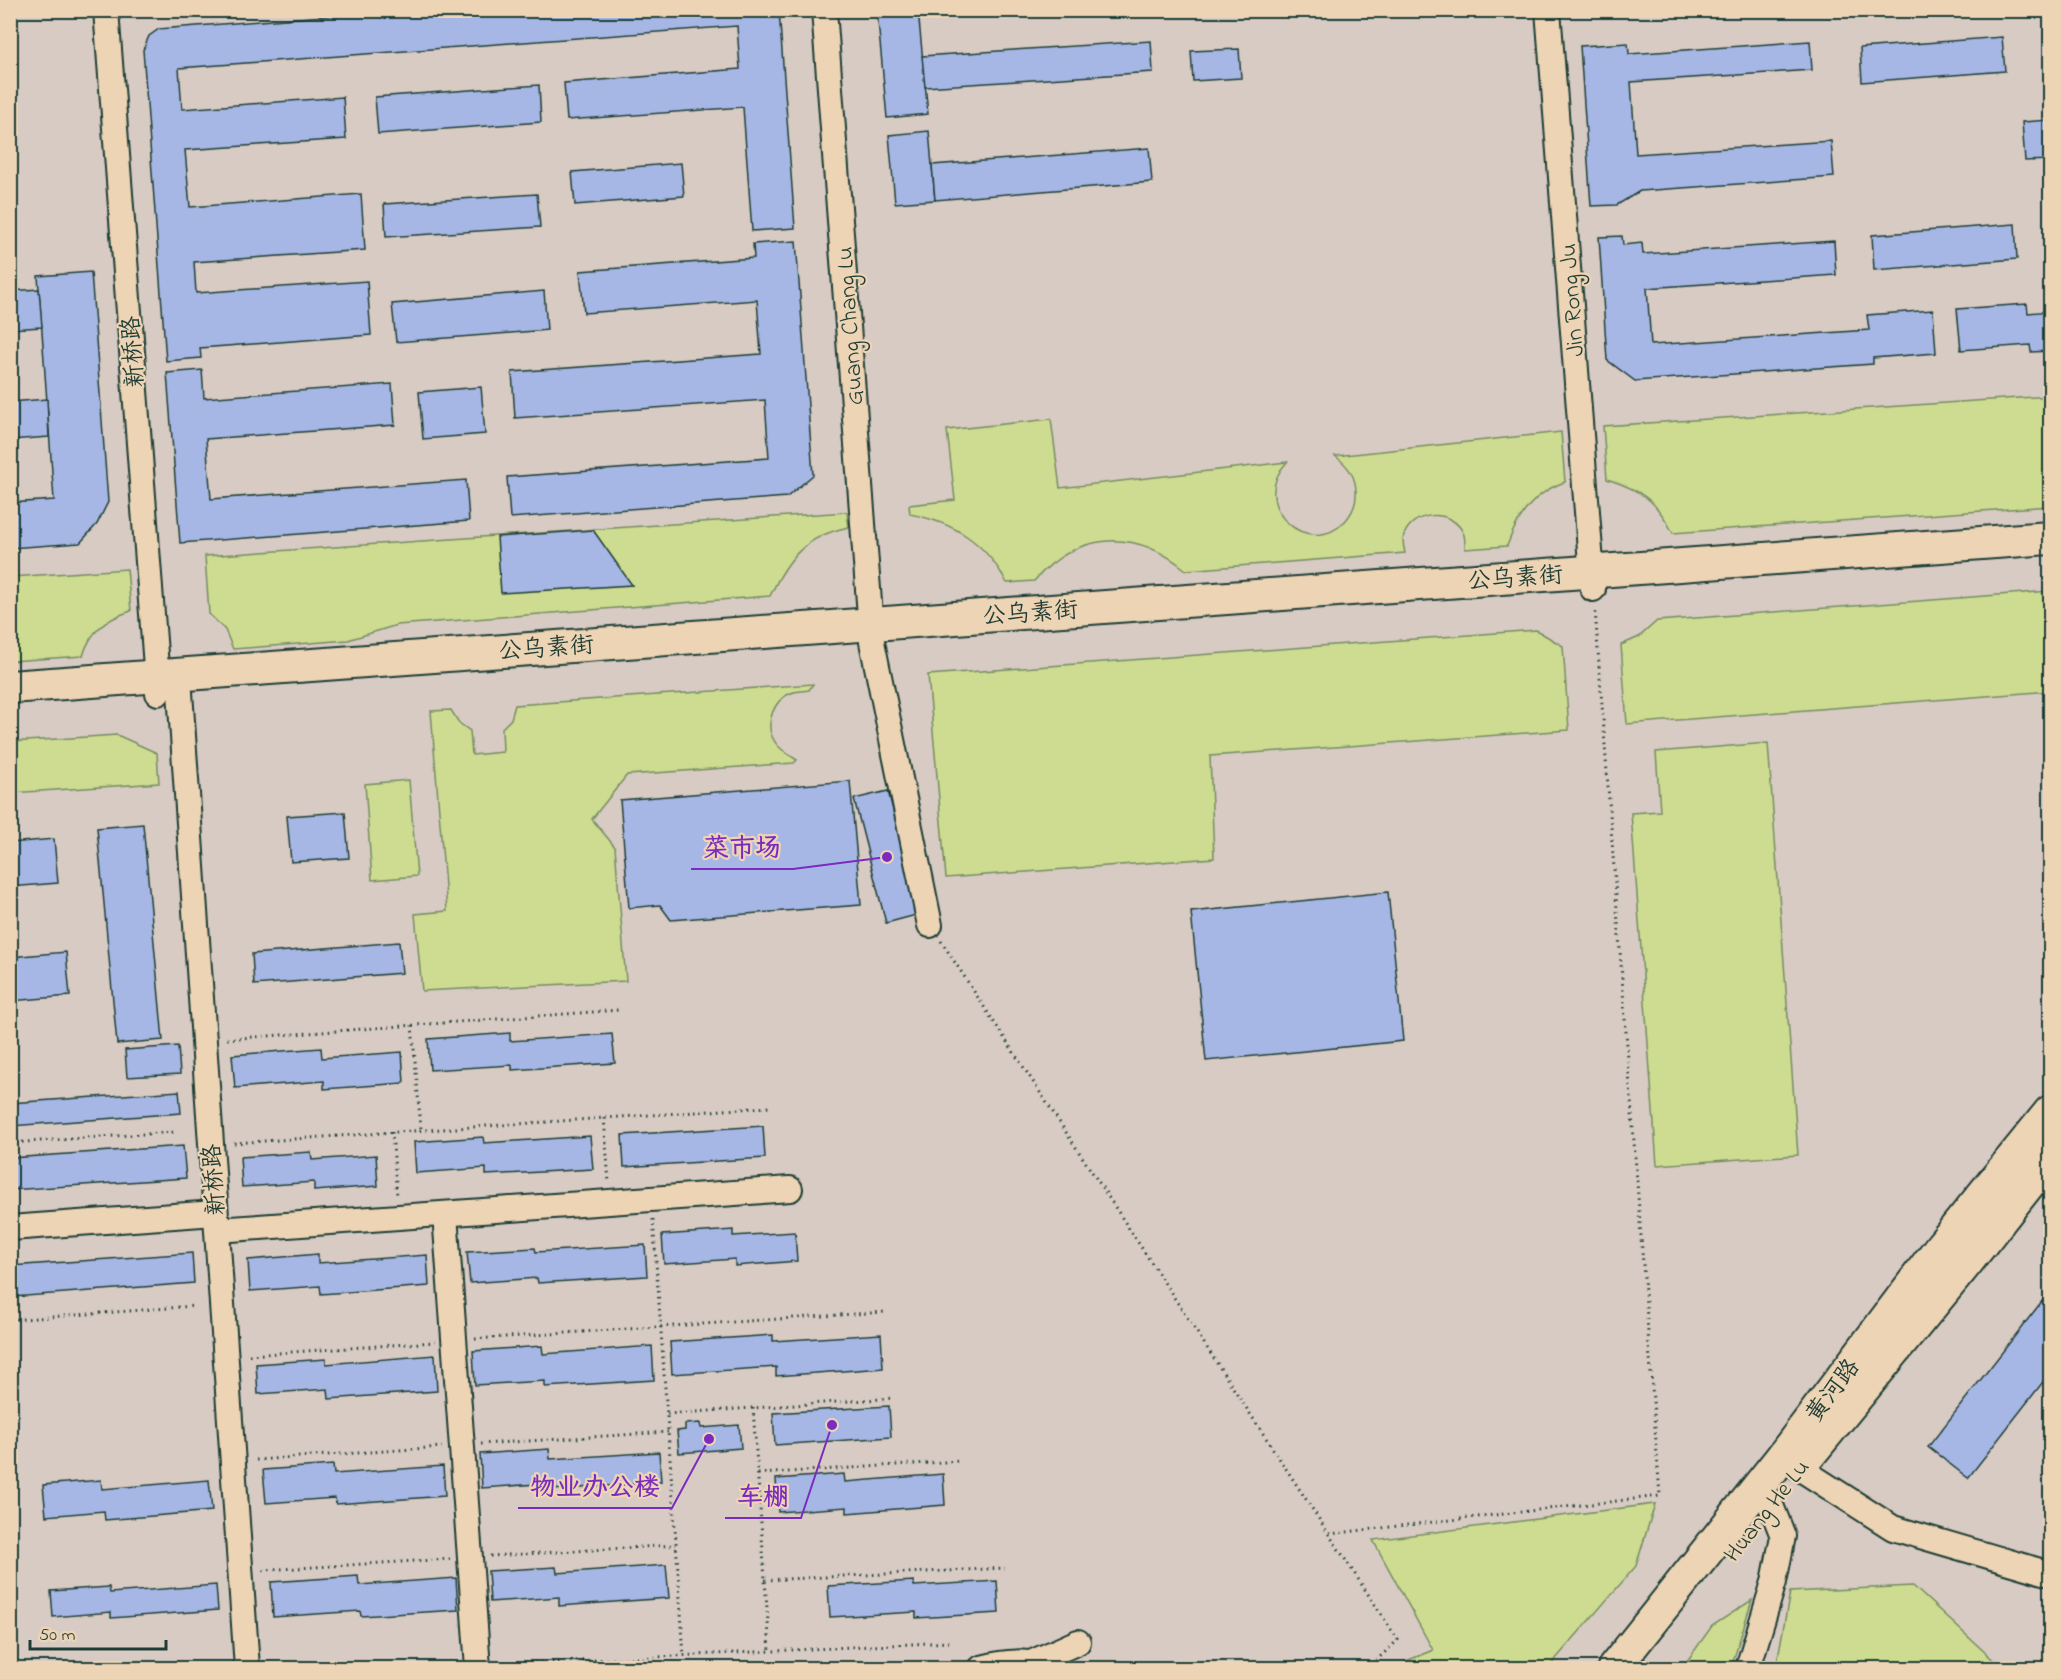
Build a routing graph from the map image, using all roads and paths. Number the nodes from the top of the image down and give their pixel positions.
1 (106, 10) edge
2 (824, 10) edge
3 (1548, 10) edge
4 (2050, 538) edge
5 (2050, 556) edge
6 (1593, 580) junction
7 (872, 633) junction
8 (10, 687) edge
9 (165, 687) junction
10 (10, 704) edge
11 (930, 925) joint
12 (619, 1010) dead end
13 (412, 1025) junction
14 (227, 1039) dead end
15 (769, 1107) dead end
16 (2050, 1112) edge
17 (604, 1118) junction
18 (420, 1130) junction
19 (175, 1132) dead end
20 (392, 1132) junction
21 (10, 1143) edge
22 (234, 1143) dead end
23 (2050, 1157) edge
24 (790, 1189) dead end
25 (651, 1199) junction
26 (610, 1202) junction
27 (445, 1214) junction
28 (399, 1217) junction
29 (216, 1221) junction
30 (10, 1228) edge
31 (195, 1306) dead end
32 (885, 1311) dead end
33 (10, 1320) edge
34 (660, 1327) junction
35 (472, 1340) dead end
36 (437, 1342) dead end
37 (249, 1355) dead end
38 (894, 1398) dead end
39 (753, 1408) junction
40 (667, 1414) junction
41 (959, 1461) dead end
42 (1790, 1462) junction
43 (758, 1474) junction
44 (1762, 1497) junction
45 (1329, 1534) junction
46 (1005, 1568) dead end
47 (2050, 1574) edge
48 (765, 1580) junction
49 (950, 1641) dead end
50 (1078, 1642) dead end
51 (770, 1651) junction
52 (684, 1655) junction
53 (1042, 1665) edge
54 (479, 1667) edge
55 (247, 1668) edge
56 (427, 1668) edge
57 (981, 1668) edge
58 (1368, 1668) edge
59 (1614, 1668) edge
60 (1642, 1668) edge
61 (1748, 1668) edge

1 - 9 street, 新桥路
2 - 7 street, Guang Chang Lu
3 - 6 street, Jin Rong Ju
4 - 6 main road, 公乌素街
5 - 6 main road, 公乌素街
6 - 7 main road, 公乌素街
6 - 45 path
7 - 9 main road, 公乌素街
7 - 11 street, Guang Chang Lu
8 - 9 main road, 公乌素街
9 - 10 main road, 公乌素街
9 - 29 street, 新桥路
11 - 45 path
12 - 13 path
13 - 14 path
13 - 18 path
15 - 17 path
16 - 42 main road, 黄河路
17 - 18 path
17 - 26 path
18 - 20 path
19 - 21 path
20 - 22 path
20 - 28 path
23 - 42 main road, Huang He Lu
24 - 25 street
25 - 26 street
25 - 34 path
26 - 27 street
27 - 28 street
27 - 54 street
28 - 29 street
29 - 30 street
29 - 55 street, 新桥路
31 - 33 path
32 - 34 path
34 - 35 path
34 - 40 path
36 - 37 path
38 - 39 path
39 - 40 path
39 - 43 path
40 - 52 path
41 - 43 path
42 - 44 main road, Huang He Lu
42 - 47 street
43 - 48 path
44 - 59 main road
44 - 60 main road, Huang He Lu
44 - 61 street
45 - 58 path
46 - 48 path
48 - 51 path
49 - 51 path
50 - 53 street
51 - 52 path
52 - 54 path
53 - 57 street
54 - 56 path

